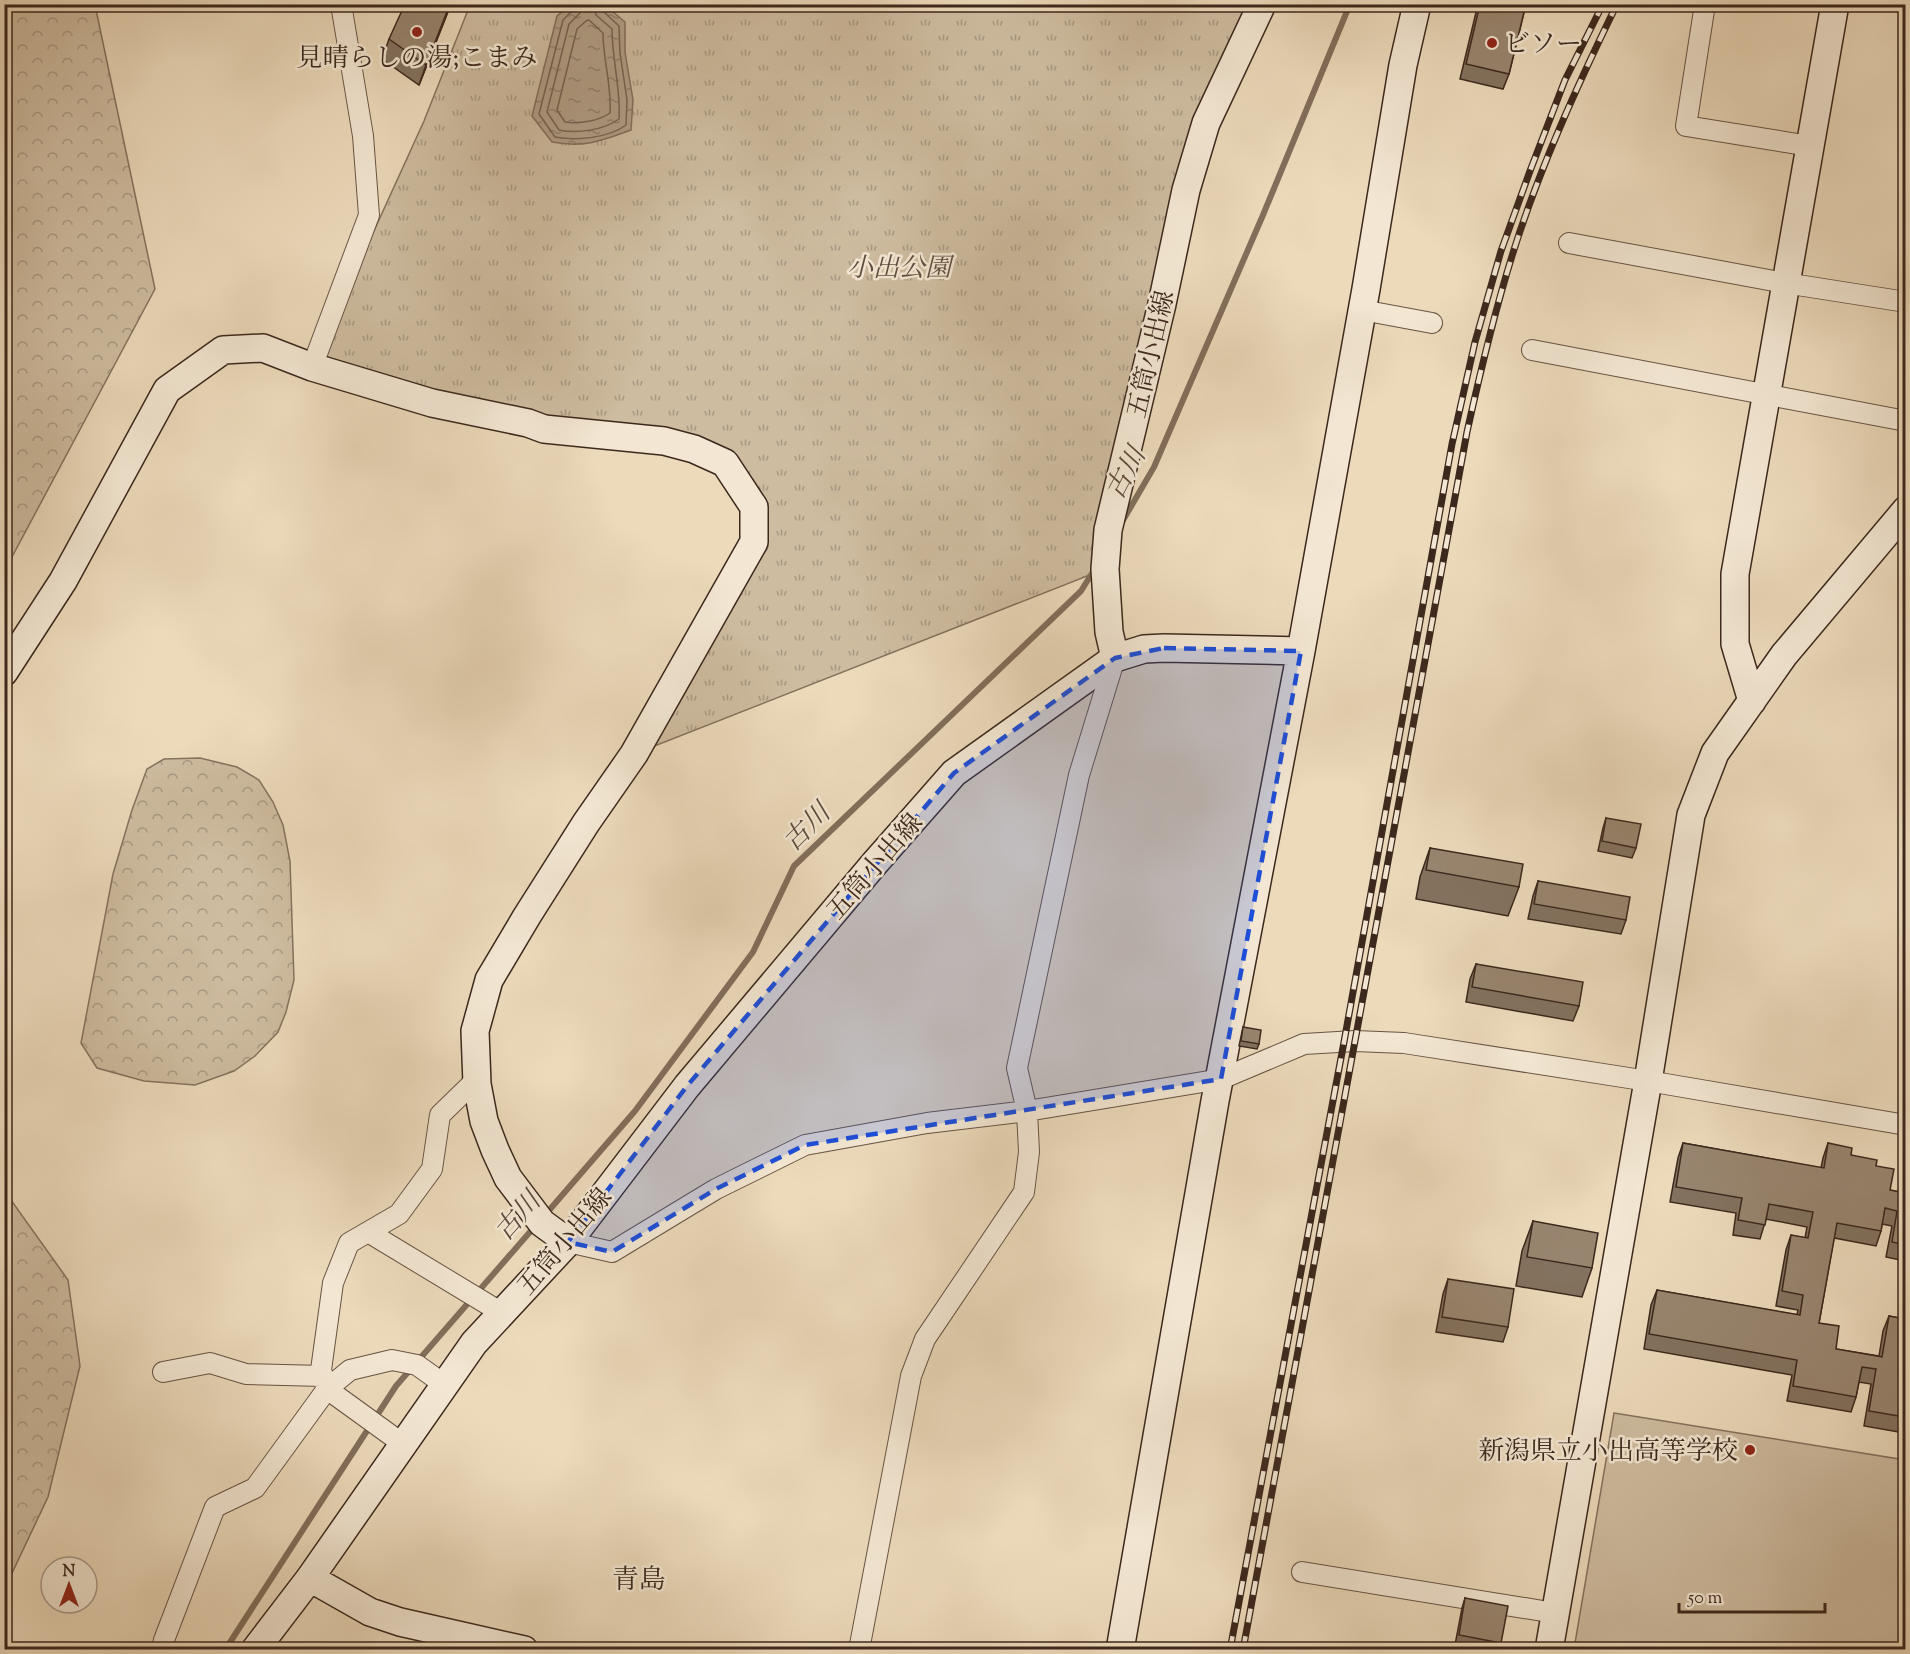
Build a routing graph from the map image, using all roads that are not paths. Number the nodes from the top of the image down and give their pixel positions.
1 (341, 4) edge
2 (1262, 4) edge
3 (1417, 4) edge
4 (1705, 4) edge
5 (1835, 4) edge
6 (1810, 146) junction
7 (1569, 243) dead end
8 (1785, 283) junction
9 (1905, 302) edge
10 (1362, 310) junction
11 (1432, 323) dead end
12 (1532, 350) dead end
13 (312, 367) junction
14 (1768, 396) junction
15 (1905, 420) edge
16 (1905, 510) edge
17 (1301, 651) junction
18 (1114, 658) junction
19 (4, 672) edge
20 (1752, 701) junction
21 (1221, 1078) junction
22 (477, 1079) junction
23 (1648, 1081) junction
24 (1027, 1111) junction
25 (1905, 1125) edge
26 (368, 1232) junction
27 (568, 1242) junction
28 (502, 1313) junction
29 (163, 1372) dead end
30 (325, 1382) junction
31 (445, 1385) junction
32 (403, 1444) junction
33 (1302, 1572) dead end
34 (310, 1578) junction
35 (1555, 1613) junction
36 (162, 1650) edge
37 (255, 1650) edge
38 (524, 1650) edge
39 (859, 1650) edge
40 (1120, 1650) edge
41 (1549, 1650) edge

1 - 13 street
2 - 18 street, 五筒小出線
3 - 10 street
4 - 6 street
5 - 6 street
6 - 8 street
7 - 8 street
8 - 9 street
8 - 14 street
10 - 11 street
10 - 17 street
12 - 14 street
13 - 19 street
13 - 22 street
14 - 15 street
14 - 20 street
16 - 20 street
17 - 18 street
17 - 21 street
18 - 24 street
18 - 27 street, 五筒小出線
20 - 23 street
21 - 23 street
21 - 24 street
21 - 40 street
22 - 26 street
22 - 27 street
23 - 25 street
23 - 35 street
24 - 27 street
24 - 39 street
26 - 28 street
26 - 30 street
27 - 28 street, 五筒小出線
28 - 31 street, 五筒小出線
29 - 30 street
30 - 31 street
30 - 32 street
30 - 36 street
31 - 32 street, 五筒小出線
32 - 34 street, 五筒小出線
33 - 35 street
34 - 37 street, 五筒小出線
34 - 38 street
35 - 41 street

